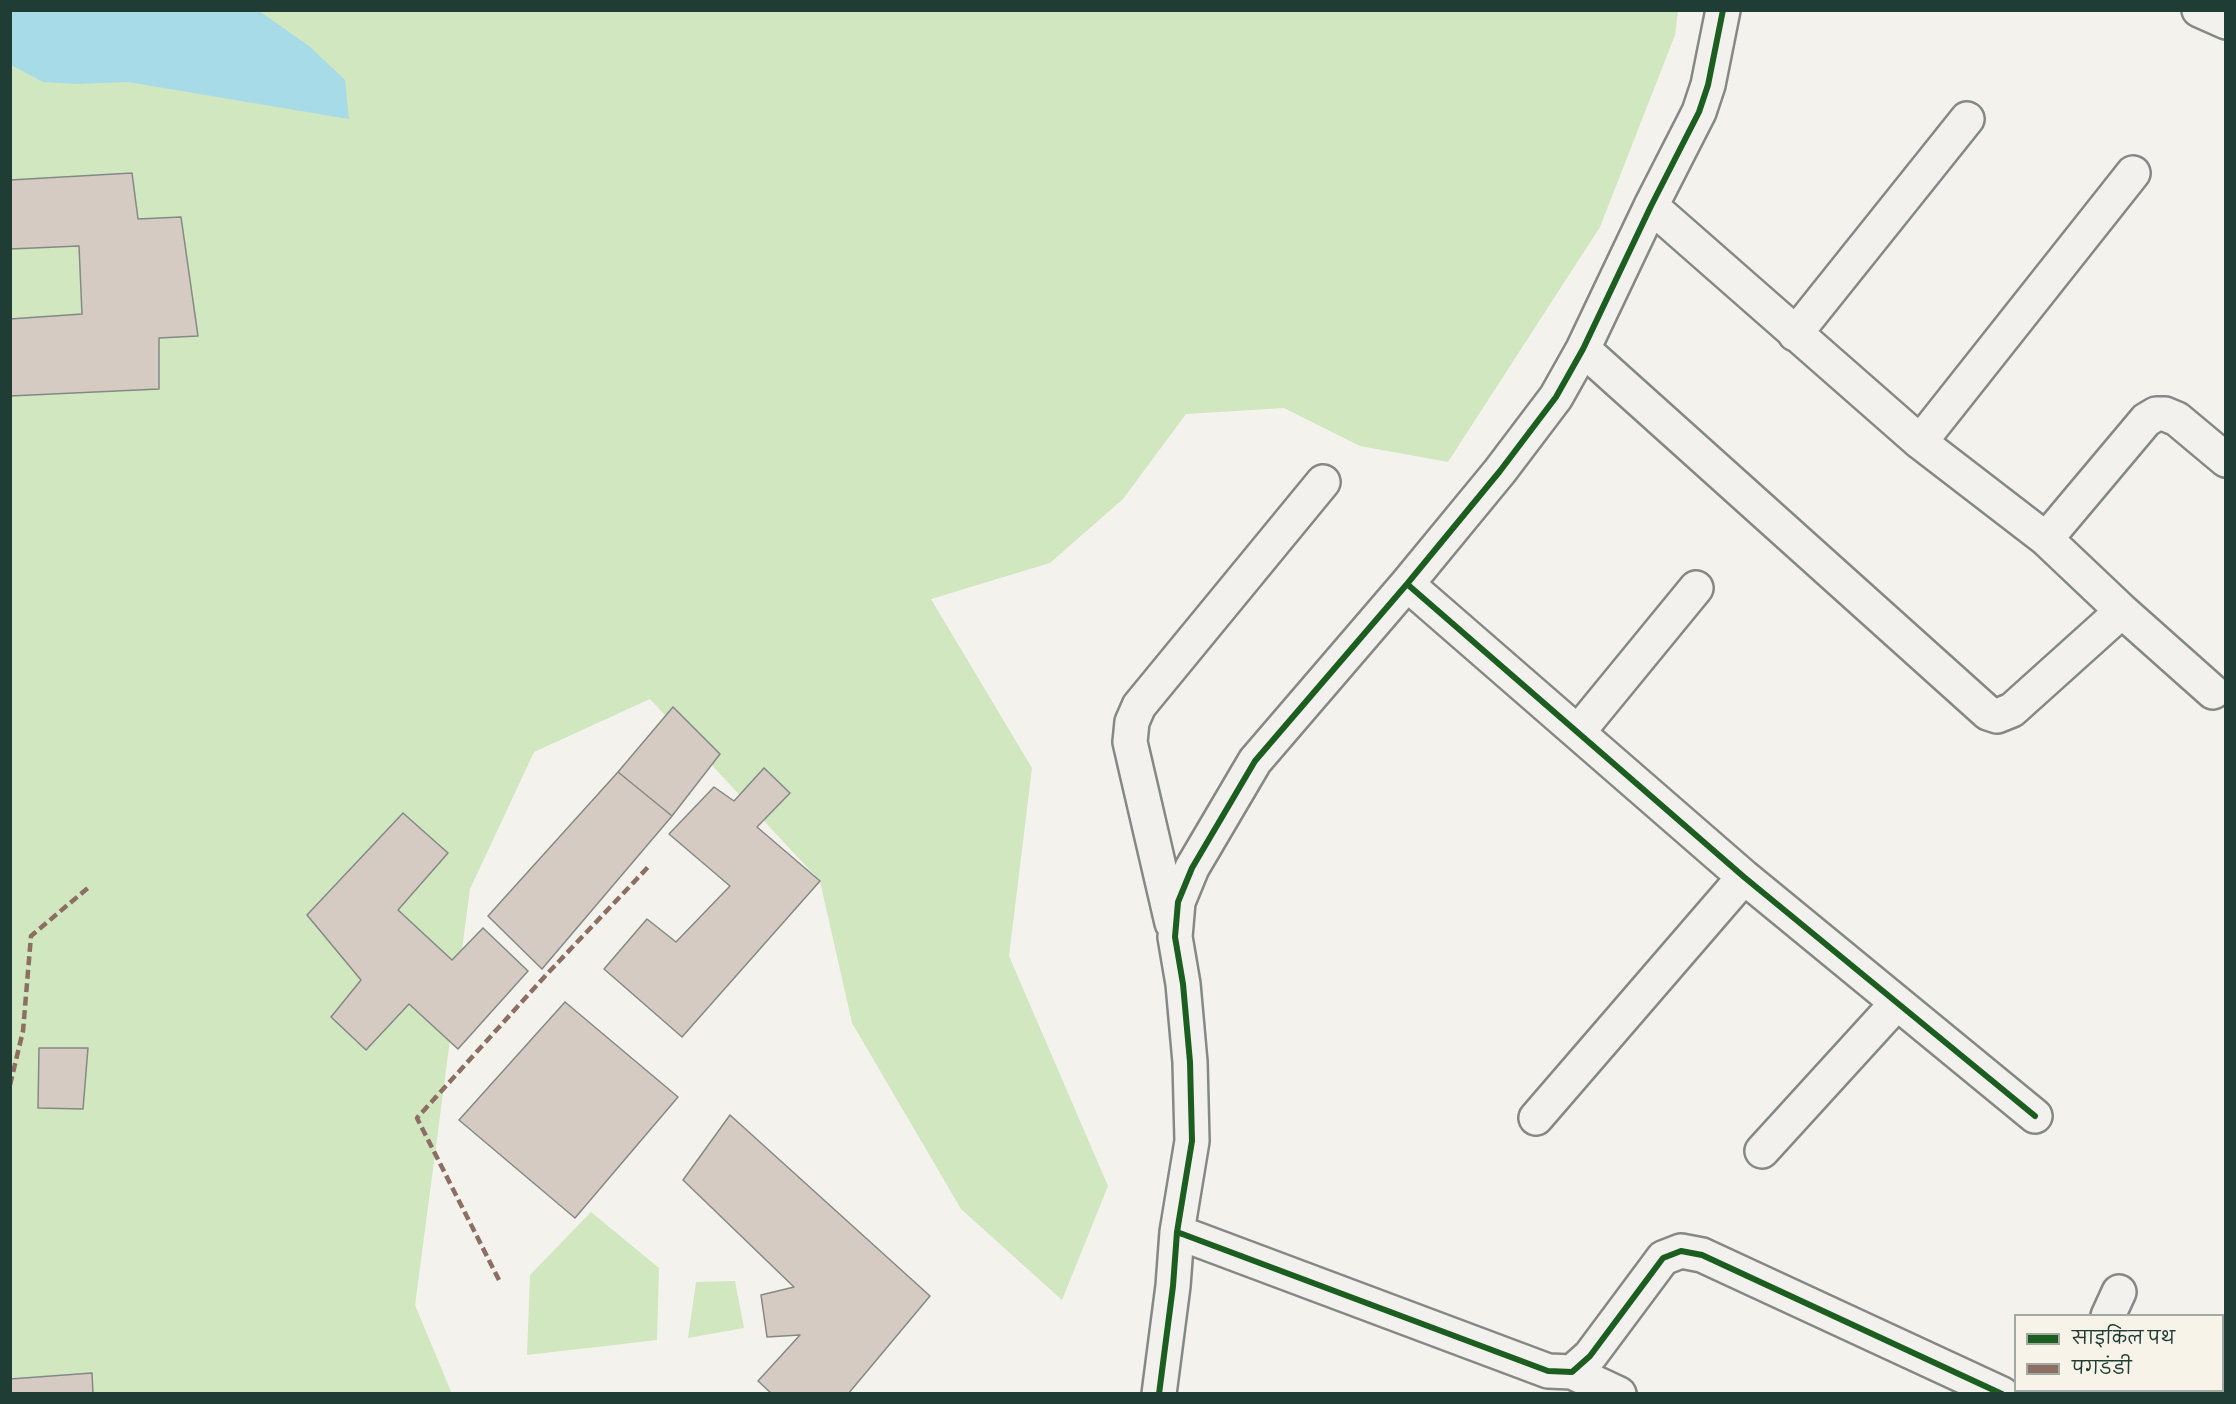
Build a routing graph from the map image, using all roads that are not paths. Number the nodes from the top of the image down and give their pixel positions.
1 (1723, 10) edge
2 (2199, 10) edge
3 (2226, 22) edge
4 (1967, 119) dead end
5 (2133, 173) dead end
6 (1651, 206) junction
7 (1795, 334) junction
8 (1583, 349) junction
9 (1920, 442) junction
10 (2226, 460) edge
11 (1323, 482) dead end
12 (2046, 539) junction
13 (1407, 584) junction
14 (1696, 588) dead end
15 (2122, 611) junction
16 (2213, 692) dead end
17 (1578, 732) junction
18 (1744, 877) junction
19 (1175, 937) junction
20 (1897, 1003) junction
21 (2035, 1116) dead end
22 (1536, 1118) dead end
23 (1762, 1151) dead end
24 (1178, 1232) junction
25 (1572, 1372) junction
26 (1159, 1394) edge
27 (1619, 1394) edge
28 (2002, 1394) edge

1 - 6 street
2 - 3 street
4 - 7 street
5 - 9 street
6 - 7 street
6 - 8 street
7 - 9 street
8 - 13 street
8 - 15 street
9 - 12 street
10 - 12 street
11 - 19 street
12 - 15 street
13 - 17 street
13 - 19 street
14 - 17 street
15 - 16 street
17 - 18 street
18 - 20 street
18 - 22 street
19 - 24 street
20 - 21 street
20 - 23 street
24 - 25 street
24 - 26 street
25 - 27 street
25 - 28 street

